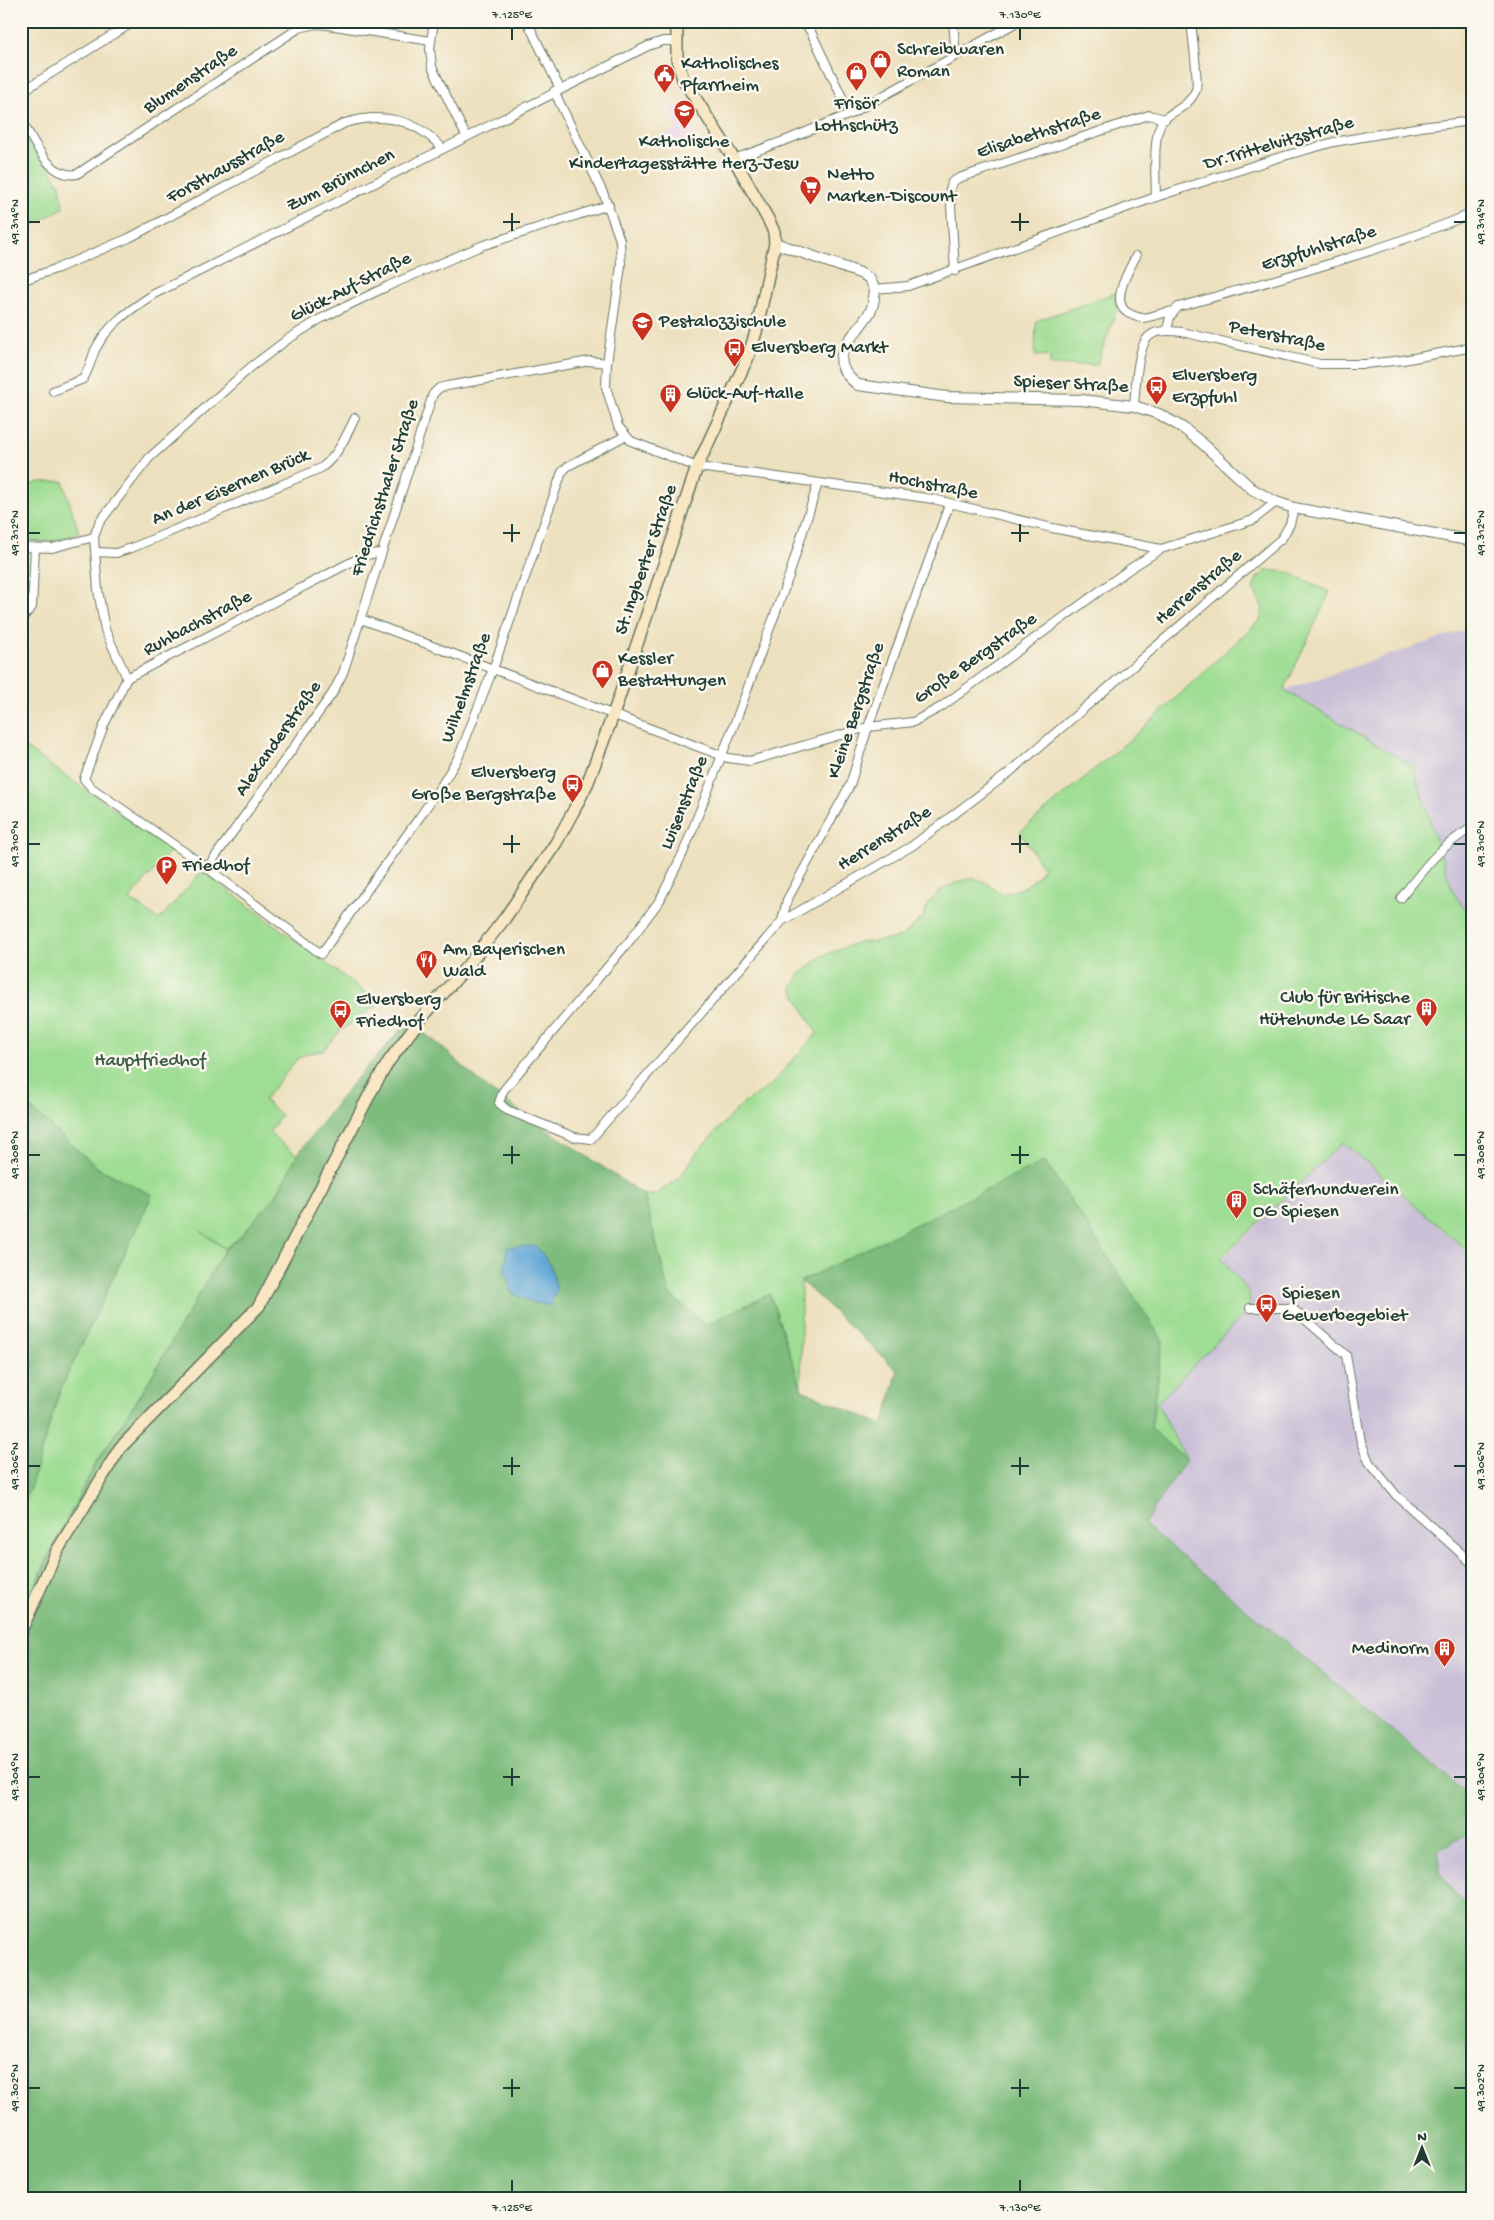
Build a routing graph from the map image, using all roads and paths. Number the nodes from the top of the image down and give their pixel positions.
1 (135, 21) edge
2 (434, 21) edge
3 (526, 21) edge
4 (677, 21) edge
5 (803, 21) edge
6 (953, 21) edge
7 (1019, 21) edge
8 (1216, 21) edge
9 (1191, 22) edge
10 (431, 41) junction
11 (676, 41) junction
12 (956, 56) junction
13 (557, 90) junction
14 (21, 92) edge
15 (850, 114) junction
16 (1165, 119) junction
17 (21, 120) edge
18 (1473, 121) edge
19 (466, 136) junction
20 (442, 148) junction
21 (734, 159) junction
22 (1156, 197) junction
23 (608, 205) junction
24 (1473, 213) edge
25 (775, 243) junction
26 (1136, 256) dead end
27 (954, 271) junction
28 (21, 281) edge
29 (875, 289) junction
30 (1174, 311) junction
31 (1167, 330) junction
32 (1473, 347) edge
33 (607, 363) junction
34 (53, 391) dead end
35 (1134, 406) junction
36 (356, 418) dead end
37 (625, 436) junction
38 (697, 468) junction
39 (818, 483) junction
40 (1276, 502) junction
41 (949, 505) junction
42 (1294, 508) junction
43 (94, 537) junction
44 (1473, 541) edge
45 (21, 547) edge
46 (35, 548) junction
47 (1161, 549) junction
48 (96, 552) junction
49 (381, 554) junction
50 (21, 619) edge
51 (361, 619) junction
52 (492, 669) junction
53 (127, 678) junction
54 (613, 715) junction
55 (868, 728) junction
56 (721, 755) junction
57 (1473, 827) edge
58 (207, 868) junction
59 (1401, 898) dead end
60 (782, 921) junction
61 (503, 1091) joint
62 (1250, 1308) dead end
63 (1473, 1564) edge
64 (21, 1631) edge

1 - 14 street
2 - 10 street
3 - 13 street
4 - 11 main road, St.Ingberter Straße
5 - 15 street
6 - 12 street
7 - 12 street
8 - 9 street
9 - 16 street
10 - 17 street, Blumenstraße
10 - 19 street
11 - 13 street, Zum Brünnchen
11 - 21 main road, St.Ingberter Straße
12 - 15 street
13 - 19 street, Zum Brünnchen
13 - 23 street
15 - 21 street
16 - 22 street
16 - 27 street, Elisabethstraße
18 - 22 street, Dr.Trittelvitzstraße
19 - 20 street, Zum Brünnchen
20 - 28 street, Forsthausstraße
20 - 34 street, Zum Brünnchen
21 - 25 main road, St.Ingberter Straße
22 - 27 street, Dr.Trittelvitzstraße
23 - 33 street
23 - 43 street, Glück-Auf-Straße
24 - 30 street, Erzpfuhlstraße
25 - 29 street
25 - 38 main road, St.Ingberter Straße
26 - 30 street, Erzpfuhlstraße
27 - 29 street, Dr.Trittelvitzstraße
29 - 35 street, Spieser Straße
30 - 31 street
31 - 32 street, Peterstraße
31 - 35 street
33 - 37 street
33 - 49 street, Friedrichsthaler Straße
35 - 40 street, Spieser Straße
36 - 48 street, An der Eisernen Brück
37 - 38 street, Hochstraße
37 - 52 street, Wilhelmstraße
38 - 39 street, Hochstraße
38 - 54 main road, St.Ingberter Straße
39 - 41 street, Hochstraße
39 - 56 street, Luisenstraße
40 - 42 street, Spieser Straße
40 - 47 street, Große Bergstraße
41 - 47 street, Hochstraße
41 - 55 street, Kleine Bergstraße
42 - 44 street, Spieser Straße
42 - 60 street, Herrenstraße
43 - 46 street
43 - 48 street
45 - 46 street
46 - 50 street
47 - 55 street, Große Bergstraße
48 - 53 street
49 - 51 street, Friedrichsthaler Straße
49 - 53 street, Ruhbachstraße
51 - 52 street, Große Bergstraße
51 - 58 street, Alexanderstraße
52 - 54 street, Große Bergstraße
52 - 58 street, Wilhelmstraße
53 - 58 street
54 - 56 street, Große Bergstraße
54 - 64 main road, St.Ingberter Straße
55 - 56 street, Große Bergstraße
55 - 60 street, Kleine Bergstraße
56 - 61 street, Luisenstraße
57 - 59 street
60 - 61 street, Herrenstraße
62 - 63 street

